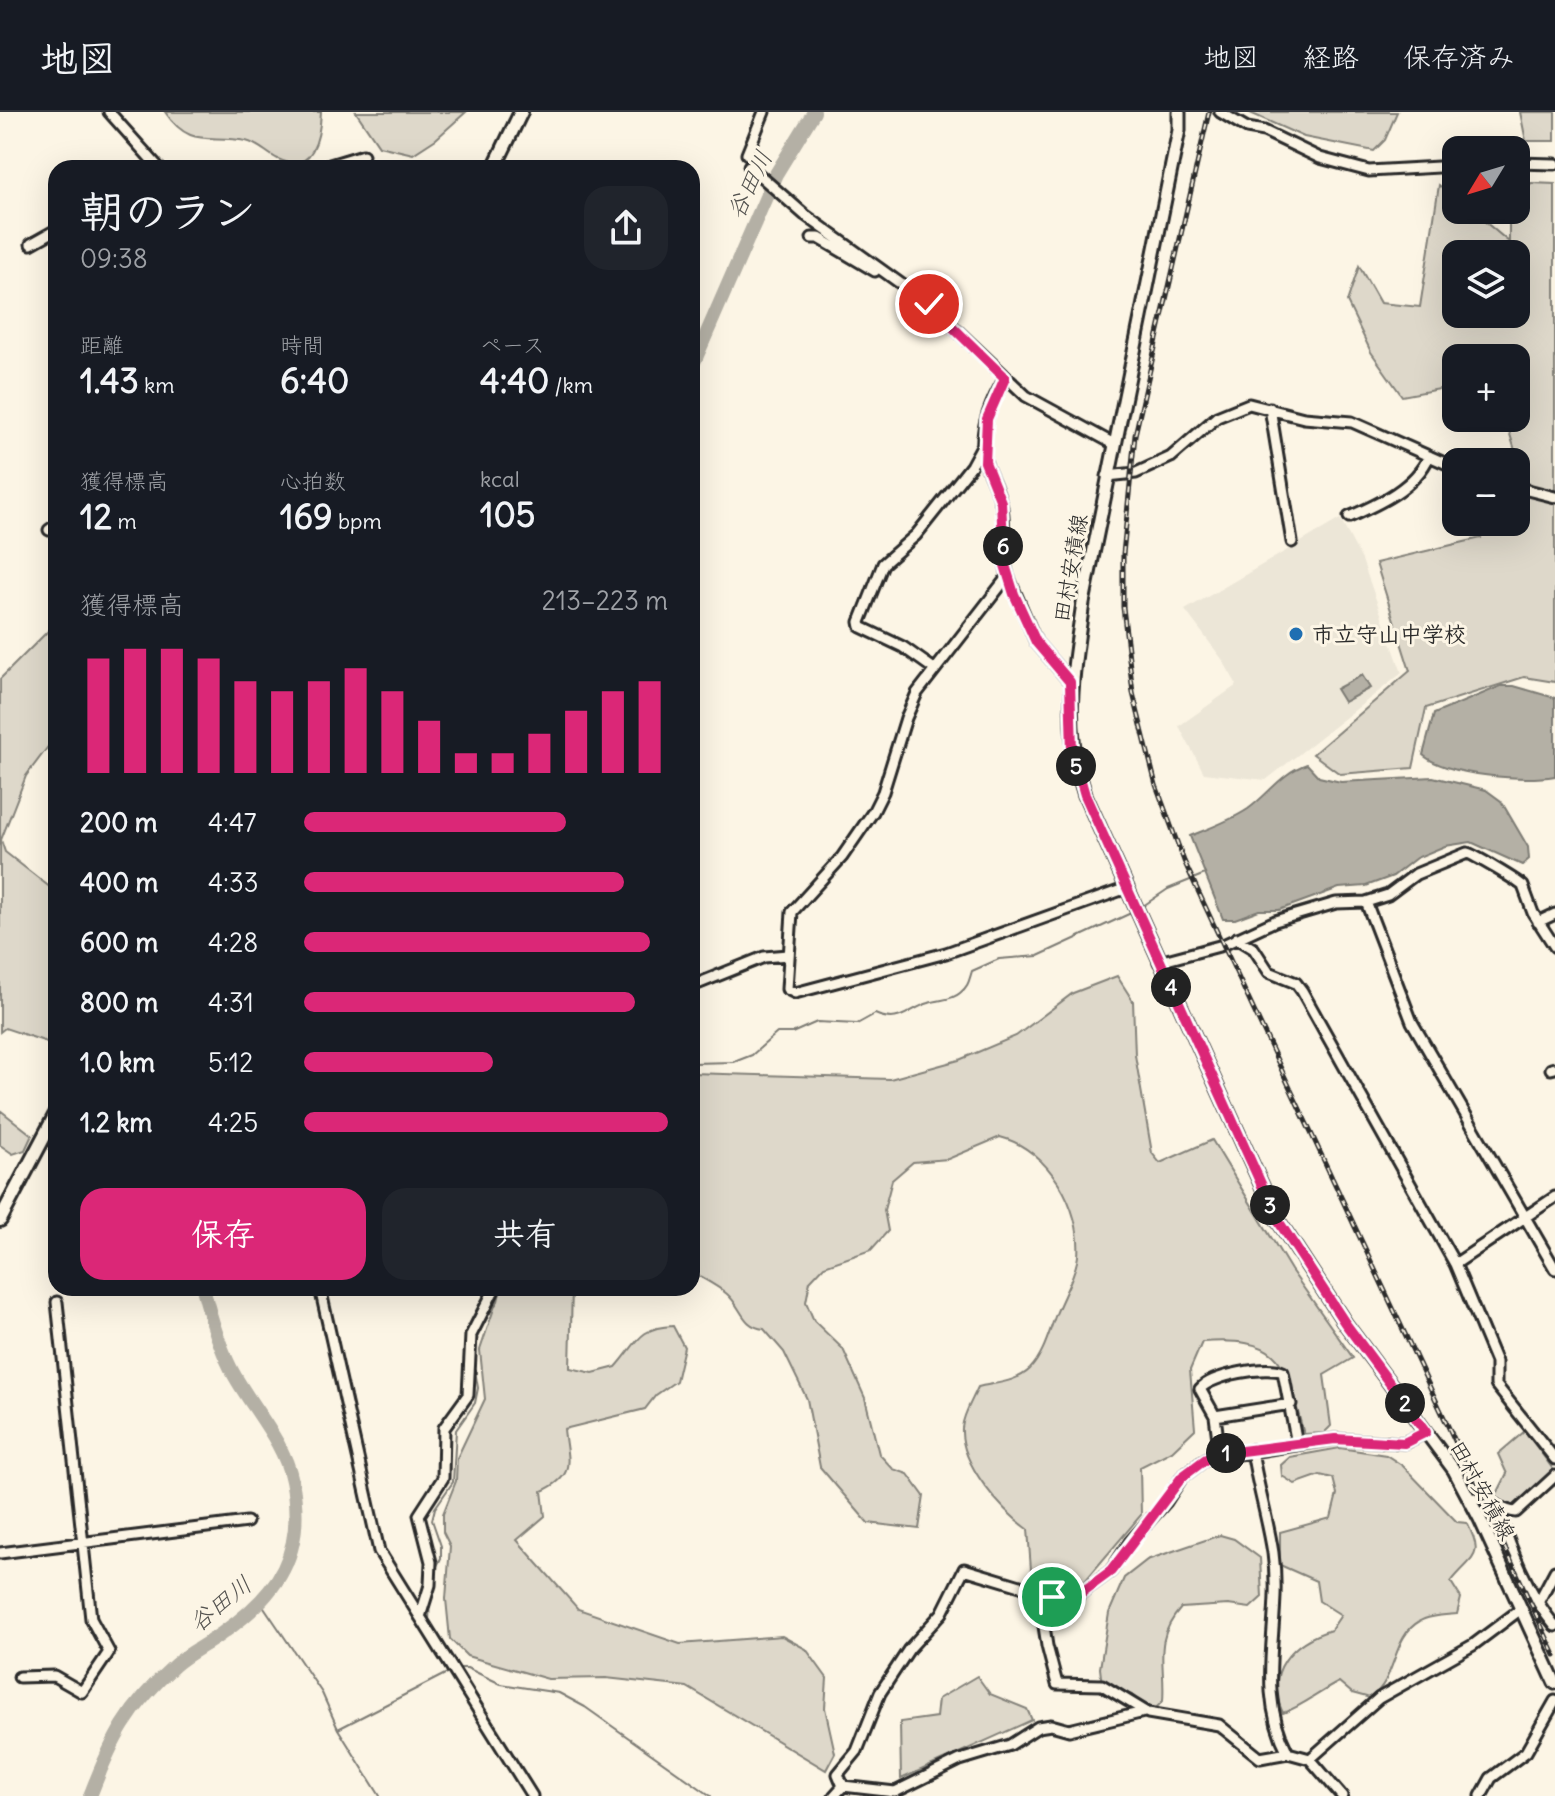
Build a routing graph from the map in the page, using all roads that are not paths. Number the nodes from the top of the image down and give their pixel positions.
1 (109, 112) edge
2 (521, 112) edge
3 (764, 112) edge
4 (1179, 112) edge
5 (1220, 112) edge
6 (747, 154) dead end
7 (363, 155) dead end
8 (152, 160) edge
9 (346, 160) edge
10 (498, 160) edge
11 (1530, 163) edge
12 (1555, 164) edge
13 (749, 166) dead end
14 (1442, 167) edge
15 (48, 234) edge
16 (812, 238) dead end
17 (31, 244) dead end
18 (882, 269) junction
19 (1005, 378) junction
20 (1270, 408) junction
21 (983, 444) junction
22 (1114, 444) junction
23 (1429, 456) junction
24 (1442, 462) edge
25 (1107, 476) junction
26 (1530, 491) edge
27 (1555, 497) edge
28 (1349, 517) dead end
29 (1292, 542) dead end
30 (1008, 576) junction
31 (934, 669) junction
32 (1070, 682) junction
33 (1127, 888) junction
34 (1366, 902) junction
35 (1555, 914) edge
36 (1538, 922) junction
37 (1236, 938) junction
38 (1555, 947) edge
39 (788, 955) junction
40 (1159, 962) junction
41 (700, 983) edge
42 (48, 1129) edge
43 (1555, 1197) edge
44 (1524, 1217) junction
45 (0, 1220) edge
46 (1455, 1264) junction
47 (1555, 1269) edge
48 (322, 1296) edge
49 (491, 1296) edge
50 (57, 1302) dead end
51 (1291, 1404) junction
52 (1215, 1416) junction
53 (1426, 1432) junction
54 (1297, 1444) junction
55 (1252, 1450) junction
56 (1220, 1455) junction
57 (1555, 1459) edge
58 (1555, 1476) edge
59 (1470, 1499) junction
60 (1498, 1508) junction
61 (247, 1522) dead end
62 (83, 1544) junction
63 (0, 1553) edge
64 (1555, 1571) edge
65 (1039, 1593) junction
66 (1539, 1601) junction
67 (1521, 1609) junction
68 (420, 1617) junction
69 (1555, 1626) edge
70 (19, 1677) dead end
71 (1555, 1683) edge
72 (1555, 1701) edge
73 (1144, 1712) junction
74 (1288, 1753) junction
75 (1310, 1759) junction
76 (843, 1786) junction
77 (532, 1796) edge
78 (834, 1796) edge
79 (1342, 1796) edge
80 (1481, 1796) edge

1 - 8 street
2 - 10 highway
3 - 6 street
4 - 22 main road, 田村安積線
5 - 14 street
7 - 9 street
11 - 12 street
13 - 18 street
15 - 17 street
16 - 18 street
18 - 19 street
19 - 21 street
19 - 22 street
20 - 23 street
20 - 25 street
20 - 29 street
21 - 30 street
21 - 31 street
22 - 25 main road, 田村安積線
23 - 24 street
23 - 28 street
25 - 32 main road, 田村安積線
26 - 27 street
30 - 31 street
30 - 32 street
31 - 39 street
32 - 33 main road, 田村安積線
33 - 39 street
33 - 40 main road, 田村安積線
34 - 36 street
34 - 37 street
34 - 44 street
35 - 36 street
36 - 38 street
37 - 40 street
37 - 46 street
39 - 41 street
40 - 53 main road, 田村安積線
42 - 45 highway
43 - 44 street
44 - 46 street
44 - 47 street
46 - 57 street
48 - 68 street
49 - 68 street
50 - 62 street
51 - 52 street
51 - 52 street
51 - 54 street
52 - 56 street
53 - 54 street
53 - 59 main road, 田村安積線
54 - 55 street
55 - 56 street
55 - 74 street
56 - 65 street
58 - 60 street
59 - 60 street
59 - 67 main road, 田村安積線
60 - 66 street
61 - 62 street
62 - 63 street
62 - 70 street
64 - 66 street
65 - 73 street
65 - 76 street
66 - 69 street
67 - 71 main road, 田村安積線
67 - 75 street
68 - 77 street
72 - 80 street
73 - 74 street
73 - 76 street
74 - 75 street
75 - 79 street
76 - 78 street

